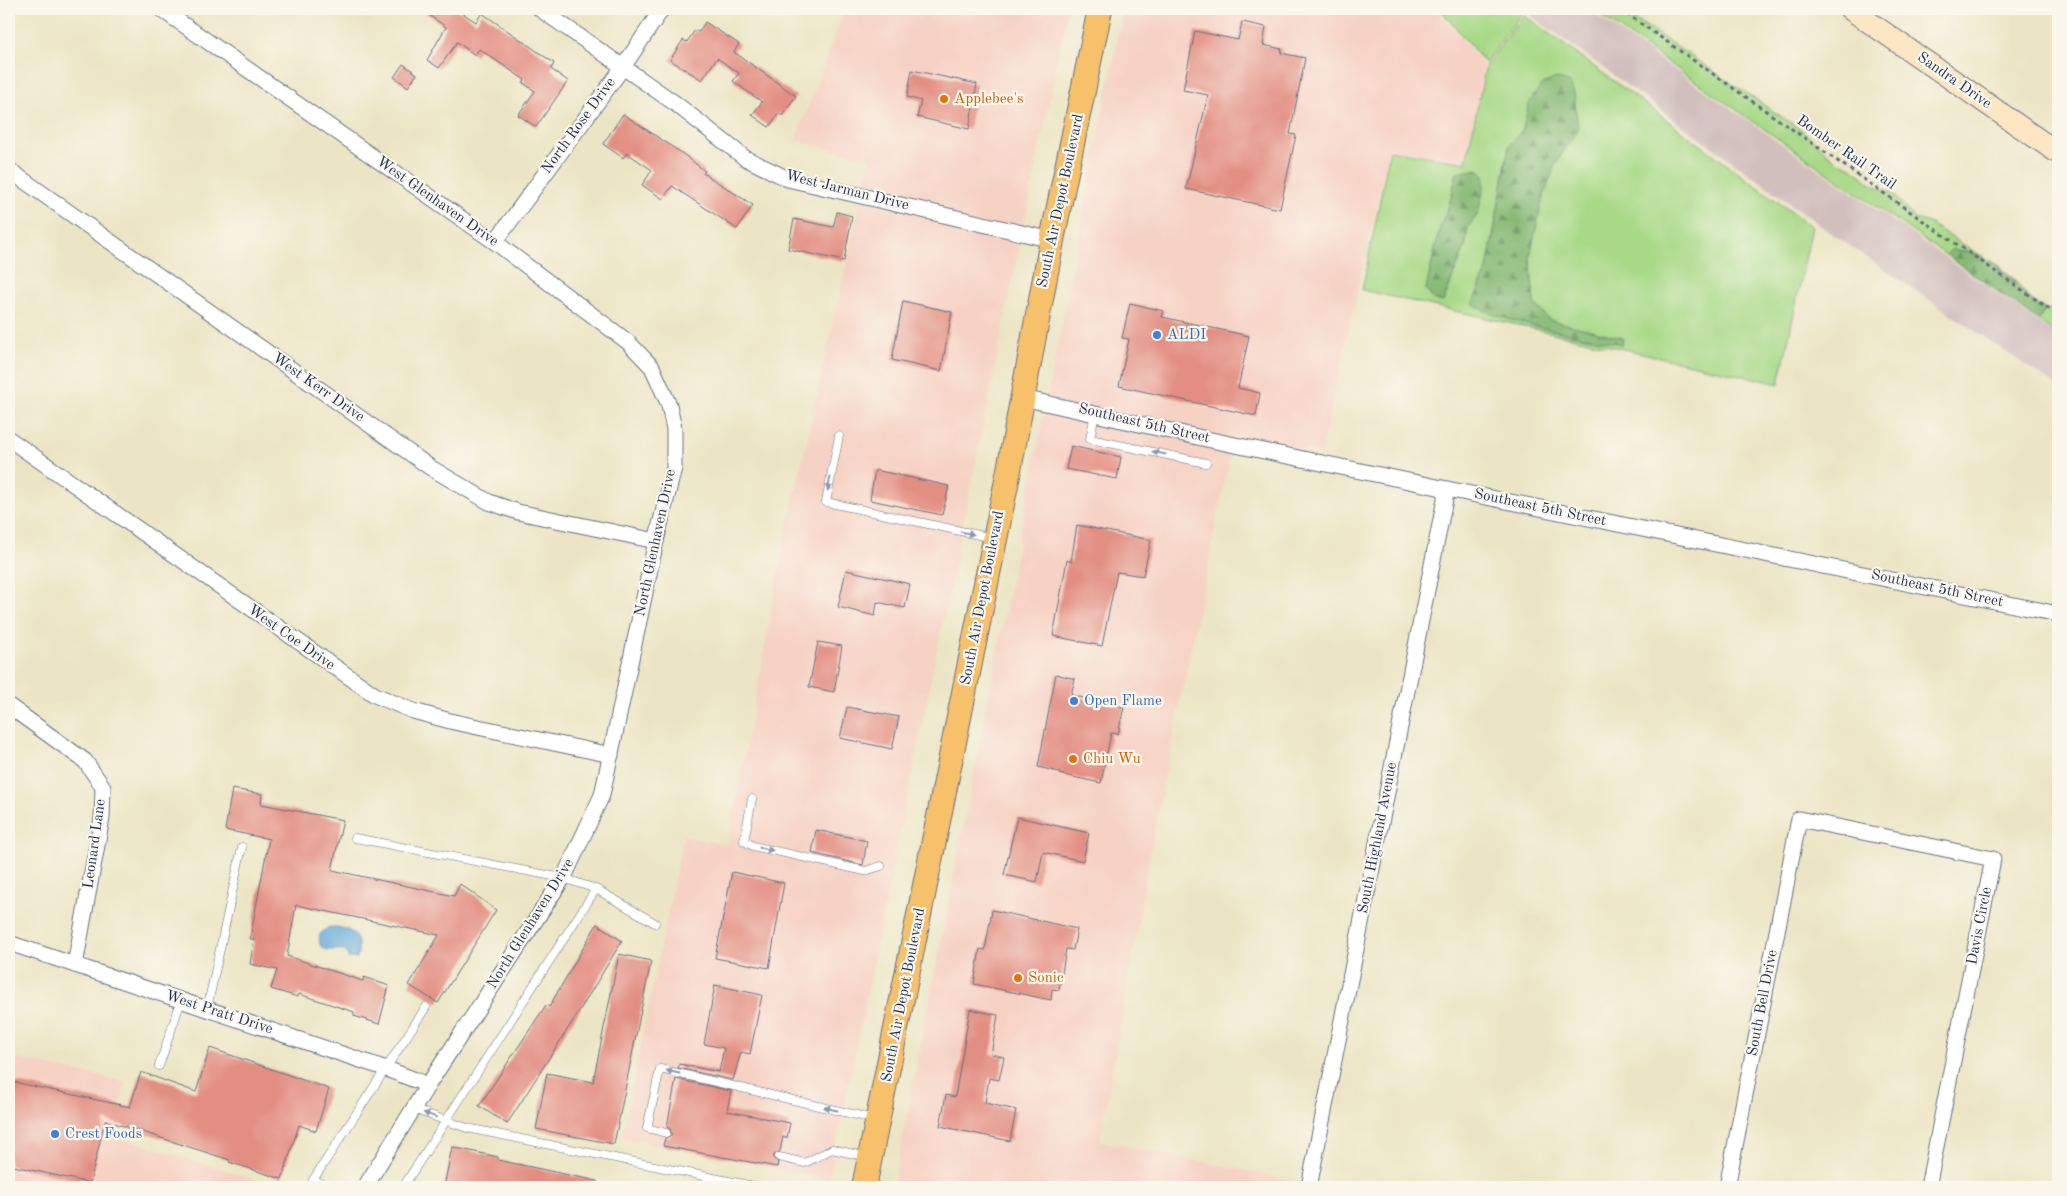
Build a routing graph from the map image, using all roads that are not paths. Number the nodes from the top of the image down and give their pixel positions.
1 (161, 9) edge
2 (540, 9) edge
3 (662, 9) edge
4 (1100, 9) edge
5 (1850, 9) edge
6 (622, 66) junction
7 (2058, 153) edge
8 (9, 170) edge
9 (1052, 240) junction
10 (495, 242) junction
11 (1023, 398) junction
12 (1095, 413) junction
13 (674, 429) joint
14 (839, 436) dead end
15 (9, 439) edge
16 (1206, 463) dead end
17 (1447, 489) junction
18 (995, 539) junction
19 (656, 541) junction
20 (2058, 614) edge
21 (9, 706) edge
22 (610, 755) junction
23 (752, 799) dead end
24 (1799, 819) joint
25 (355, 838) dead end
26 (242, 847) dead end
27 (881, 866) dead end
28 (563, 878) junction
29 (596, 889) junction
30 (655, 923) dead end
31 (9, 943) edge
32 (75, 965) junction
33 (181, 1001) junction
34 (426, 1007) dead end
35 (207, 1009) junction
36 (159, 1066) dead end
37 (386, 1069) junction
38 (428, 1085) junction
39 (413, 1109) junction
40 (879, 1120) junction
41 (447, 1121) junction
42 (666, 1133) dead end
43 (779, 1157) dead end
44 (871, 1158) junction
45 (329, 1187) edge
46 (366, 1187) edge
47 (403, 1187) edge
48 (758, 1187) edge
49 (864, 1187) edge
50 (1309, 1187) edge
51 (1727, 1187) edge
52 (1928, 1187) edge

1 - 10 street, West Glenhaven Drive
2 - 6 street, West Jarman Drive
3 - 6 street, North Rose Drive
4 - 9 main road, South Air Depot Boulevard
5 - 7 street, Sandra Drive
6 - 9 street, West Jarman Drive
6 - 10 street, North Rose Drive
8 - 19 street, West Kerr Drive
9 - 11 main road, South Air Depot Boulevard
10 - 13 street, West Glenhaven Drive
11 - 12 street, Southeast 5th Street
11 - 18 main road, South Air Depot Boulevard
16 -> 12 lane
12 - 17 street, Southeast 5th Street
13 - 19 street, North Glenhaven Drive
14 -> 18 lane
15 - 22 street, West Coe Drive
17 - 20 street, Southeast 5th Street
17 - 50 street, South Highland Avenue
18 - 40 main road, South Air Depot Boulevard
19 - 22 street, North Glenhaven Drive
21 - 32 street, Leonard Lane
22 - 28 street, North Glenhaven Drive
23 -> 27 lane
24 - 51 street, South Bell Drive
24 - 52 street, Davis Circle
25 - 28 lane
26 - 35 lane
28 - 29 lane
28 - 38 street, North Glenhaven Drive
29 - 30 lane
29 - 41 lane
31 - 32 street, West Pratt Drive
32 - 33 street, West Pratt Drive
33 - 35 street, West Pratt Drive
33 - 36 lane
34 - 37 lane
35 - 37 street, West Pratt Drive
37 - 38 street, West Pratt Drive
37 - 45 lane
38 - 39 street, North Glenhaven Drive
41 -> 39 lane
39 - 46 street, North Glenhaven Drive
40 -> 42 lane
40 - 44 main road, South Air Depot Boulevard
41 - 47 lane
41 - 48 lane
43 - 44 lane
44 - 49 main road, South Air Depot Boulevard

